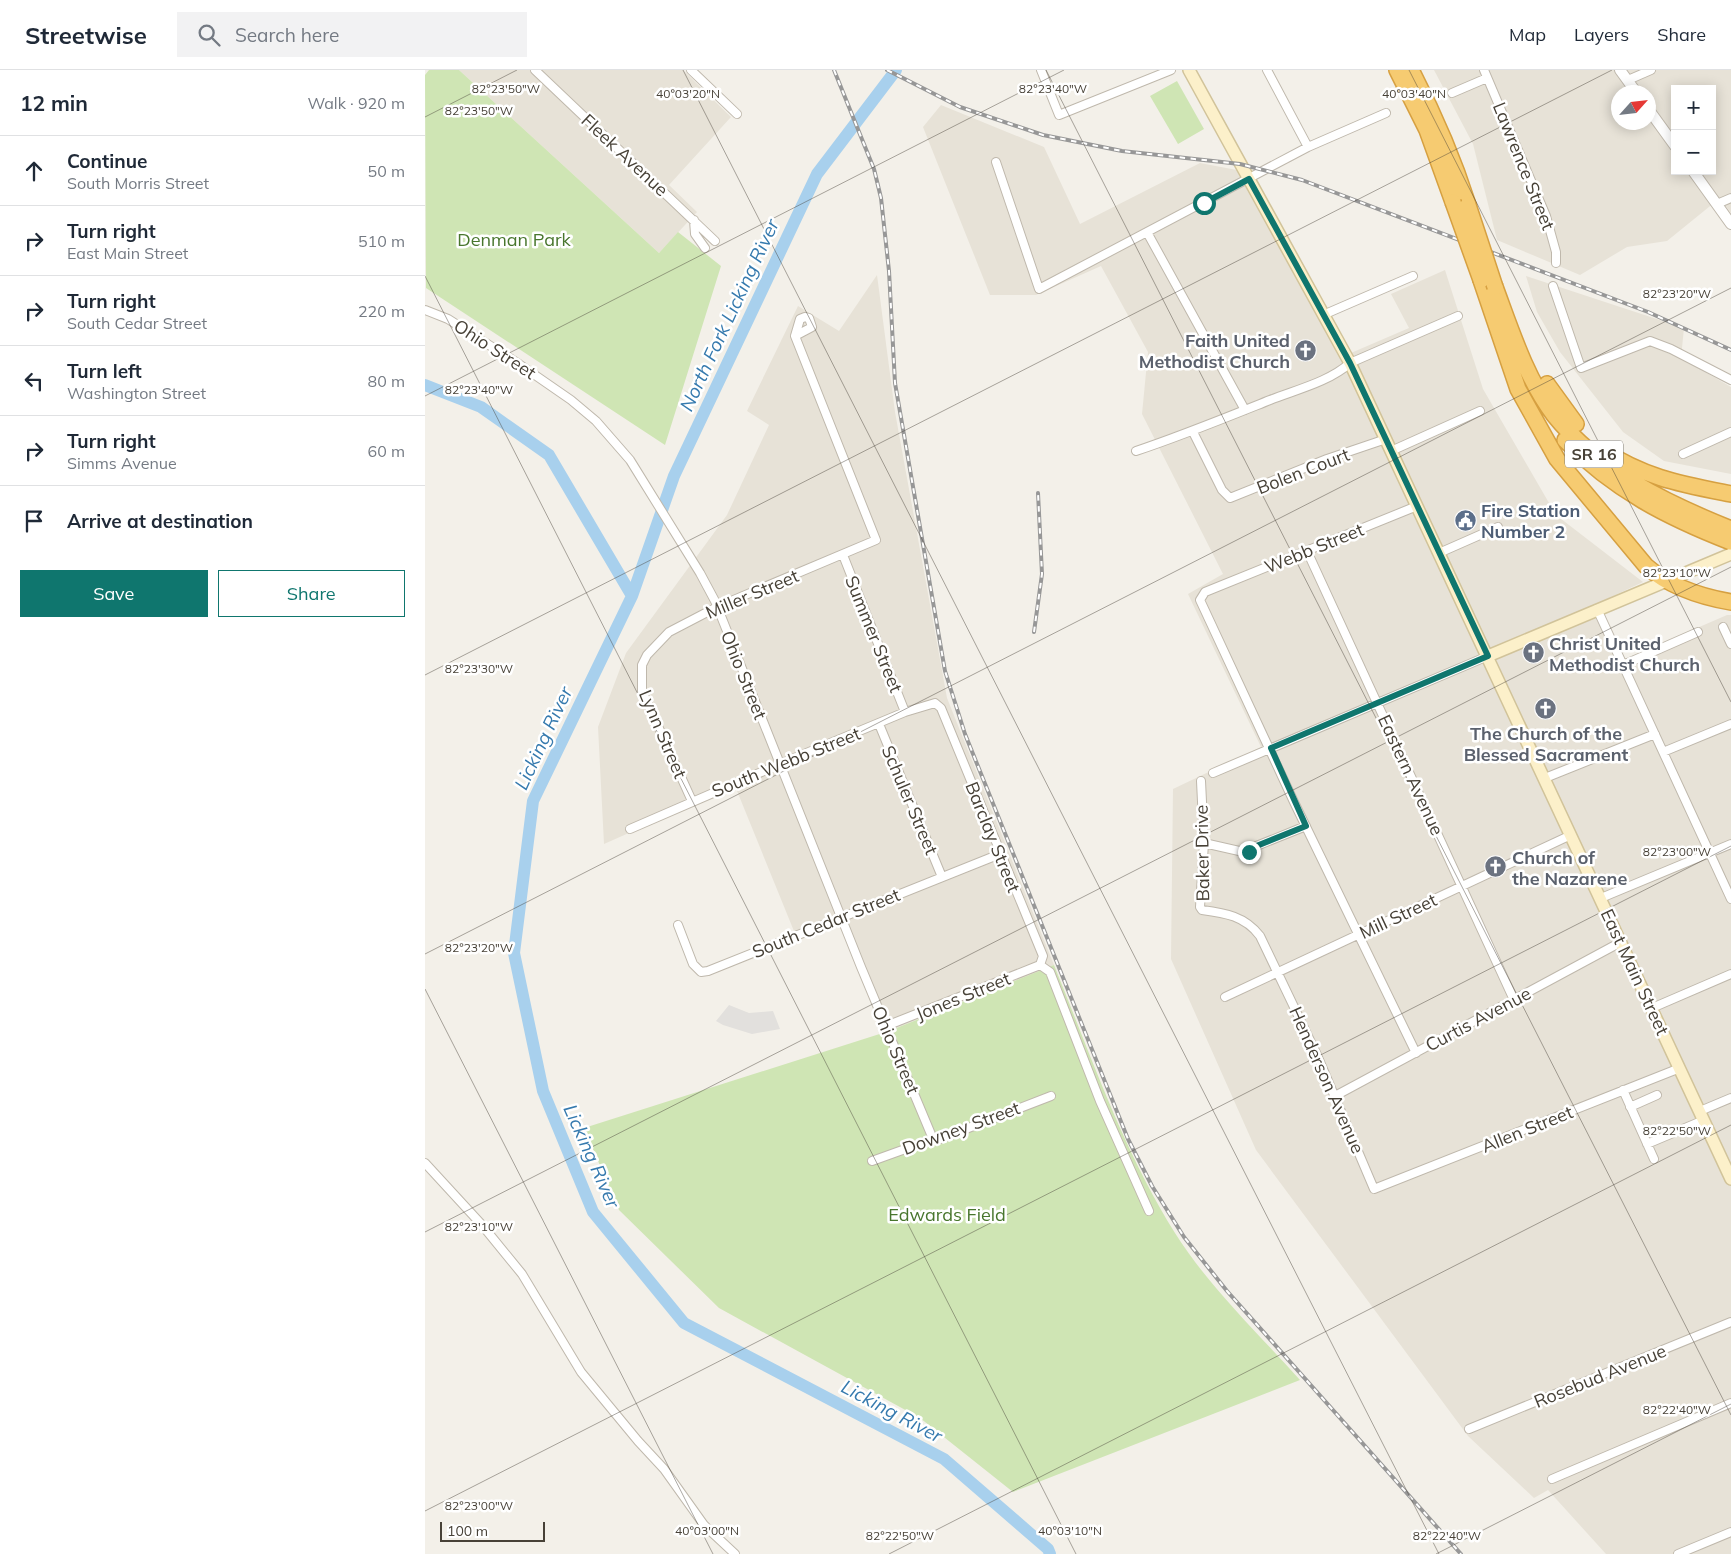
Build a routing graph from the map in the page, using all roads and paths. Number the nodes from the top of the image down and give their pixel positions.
1 (535, 70) edge
2 (691, 70) edge
3 (1041, 70) edge
4 (1171, 70) edge
5 (1189, 70) edge
6 (1267, 70) edge
7 (1397, 70) edge
8 (1411, 70) edge
9 (1484, 70) edge
10 (1619, 70) edge
11 (1651, 70) edge
12 (1487, 78) junction
13 (1627, 80) junction
14 (1631, 85) edge
15 (1452, 93) dead end
16 (1386, 113) dead end
17 (737, 114) dead end
18 (1656, 120) edge
19 (1671, 140) edge
20 (1308, 147) junction
21 (997, 162) dead end
22 (1696, 175) edge
23 (1249, 179) junction
24 (1731, 198) edge
25 (1460, 204) junction
26 (1717, 204) junction
27 (694, 220) junction
28 (1731, 224) edge
29 (1148, 234) junction
30 (715, 241) dead end
31 (705, 248) dead end
32 (1556, 264) dead end
33 (1413, 276) dead end
34 (1553, 286) dead end
35 (425, 310) edge
36 (1323, 315) junction
37 (1458, 316) dead end
38 (1513, 333) junction
39 (795, 336) dead end
40 (1350, 363) junction
41 (1511, 364) junction
42 (1731, 380) edge
43 (1245, 410) junction
44 (1480, 411) dead end
45 (1193, 432) junction
46 (1731, 432) edge
47 (1386, 439) junction
48 (1136, 451) dead end
49 (1391, 451) junction
50 (1683, 454) dead end
51 (1731, 494) edge
52 (1417, 506) junction
53 (1499, 527) dead end
54 (1727, 528) edge
55 (1731, 542) edge
56 (1307, 551) junction
57 (1439, 553) junction
58 (1731, 554) edge
59 (843, 555) junction
60 (1669, 579) junction
61 (1731, 602) edge
62 (717, 607) junction
63 (1597, 609) junction
64 (1723, 627) dead end
65 (1698, 632) dead end
66 (1731, 644) edge
67 (1488, 656) junction
68 (1623, 665) junction
69 (641, 666) joint
70 (1377, 703) junction
71 (941, 708) joint
72 (905, 712) junction
73 (879, 724) junction
74 (1731, 724) edge
75 (1655, 734) junction
76 (1271, 748) junction
77 (1663, 752) junction
78 (780, 764) junction
79 (1213, 773) dead end
80 (1545, 778) junction
81 (1201, 781) dead end
82 (692, 801) junction
83 (1306, 826) junction
84 (630, 829) dead end
85 (1571, 836) junction
86 (1204, 843) junction
87 (1731, 844) edge
88 (1710, 853) junction
89 (1000, 854) junction
90 (942, 877) junction
91 (1461, 887) junction
92 (1601, 898) junction
93 (1731, 899) edge
94 (841, 917) junction
95 (678, 925) dead end
96 (1360, 934) junction
97 (1621, 942) junction
98 (1040, 965) junction
99 (1277, 973) junction
100 (1731, 974) edge
101 (1225, 998) dead end
102 (1514, 1000) junction
103 (1652, 1008) junction
104 (885, 1026) junction
105 (1416, 1053) junction
106 (1680, 1068) junction
107 (1623, 1090) junction
108 (1657, 1095) dead end
109 (1051, 1096) dead end
110 (1335, 1096) junction
111 (1731, 1098) edge
112 (1631, 1107) junction
113 (1702, 1116) junction
114 (933, 1139) junction
115 (1647, 1144) junction
116 (1654, 1159) dead end
117 (872, 1160) dead end
118 (425, 1163) edge
119 (1731, 1179) edge
120 (1374, 1189) joint
121 (1149, 1211) dead end
122 (1731, 1322) edge
123 (1731, 1403) edge
124 (1469, 1429) dead end
125 (1552, 1479) dead end
126 (1731, 1532) edge
127 (735, 1554) edge
128 (1678, 1554) edge

1 - 27 street, Fleek Avenue
2 - 17 street
3 - 4 street
5 - 23 main road, East Main Street
6 - 20 street
7 - 25 highway, SR 16
8 - 25 highway, SR 16
9 - 12 street, Lawrence Street
10 - 13 street
11 - 13 street
12 - 15 street
12 - 32 street, Lawrence Street
13 - 14 street
16 - 20 street
18 - 19 street
20 - 23 street
21 - 29 street
22 - 26 street
23 - 29 street
23 - 36 main road, East Main Street
24 - 26 street
25 - 38 highway, SR 16, bridge
25 - 41 highway, SR 16, bridge
26 - 28 street
27 - 30 street, Fleek Avenue
27 - 31 street
29 - 43 street
33 - 36 street
34 - 42 street
35 - 62 street, Ohio Street
36 - 40 main road, East Main Street
37 - 40 street
38 - 51 highway
38 - 54 highway, SR 16
39 - 59 street, Miller Street
40 - 43 street
40 - 47 main road, East Main Street
41 - 55 highway, SR 16
41 - 60 highway
43 - 45 street
44 - 49 street
45 - 47 street, Bolen Court
45 - 48 street
46 - 50 street
47 - 49 main road, East Main Street
49 - 52 main road, East Main Street
52 - 56 street, Webb Street
52 - 57 main road, East Main Street
53 - 57 street
56 - 70 street, Eastern Avenue
56 - 76 street, Webb Street
57 - 67 main road, East Main Street
58 - 60 main road
59 - 62 street, Miller Street
59 - 72 street, Summer Street
60 - 61 highway
60 - 63 main road
62 - 69 street, Miller Street
62 - 78 street, Ohio Street
63 - 67 main road
63 - 68 street
64 - 66 street
65 - 68 street
67 - 70 street
67 - 80 main road, East Main Street
68 - 75 street
69 - 82 street, Lynn Street
70 - 76 street
70 - 91 street, Eastern Avenue
71 - 72 street, South Webb Street
71 - 89 street, Barclay Street
72 - 73 street, South Webb Street
73 - 78 street, South Webb Street
73 - 90 street, Schuler Street
74 - 77 street
75 - 77 street
75 - 80 street
76 - 79 street
76 - 83 street
77 - 88 street
78 - 82 street, South Webb Street
78 - 94 street, Ohio Street
80 - 85 main road, East Main Street
81 - 86 street, Baker Drive
82 - 84 street, South Webb Street
83 - 86 street
83 - 96 street
85 - 91 street, Mill Street
85 - 92 main road, East Main Street
86 - 99 street, Baker Drive
87 - 88 street
88 - 92 street
88 - 93 street
89 - 90 street, South Cedar Street
89 - 98 street, Barclay Street
90 - 94 street, South Cedar Street
91 - 96 street, Mill Street
91 - 102 street, Eastern Avenue
92 - 97 main road, East Main Street
94 - 95 street, South Cedar Street
94 - 104 street, Ohio Street
96 - 99 street, Mill Street
96 - 105 street
97 - 102 street, Curtis Avenue
97 - 103 main road, East Main Street
98 - 104 street, Jones Street
98 - 121 street
99 - 101 street, Mill Street
99 - 110 street, Henderson Avenue
100 - 103 street
102 - 105 street, Curtis Avenue
103 - 106 main road, East Main Street
104 - 114 street, Ohio Street
105 - 110 street, Curtis Avenue
106 - 107 street, Allen Street
106 - 113 main road, East Main Street
107 - 112 street
107 - 120 street, Allen Street
108 - 112 street
109 - 114 street, Downey Street
110 - 120 street, Henderson Avenue
111 - 113 street
112 - 115 street
113 - 115 street
113 - 119 main road, East Main Street
114 - 117 street, Downey Street
115 - 116 street
118 - 127 street
122 - 124 street, Rosebud Avenue
123 - 125 street
126 - 128 street

